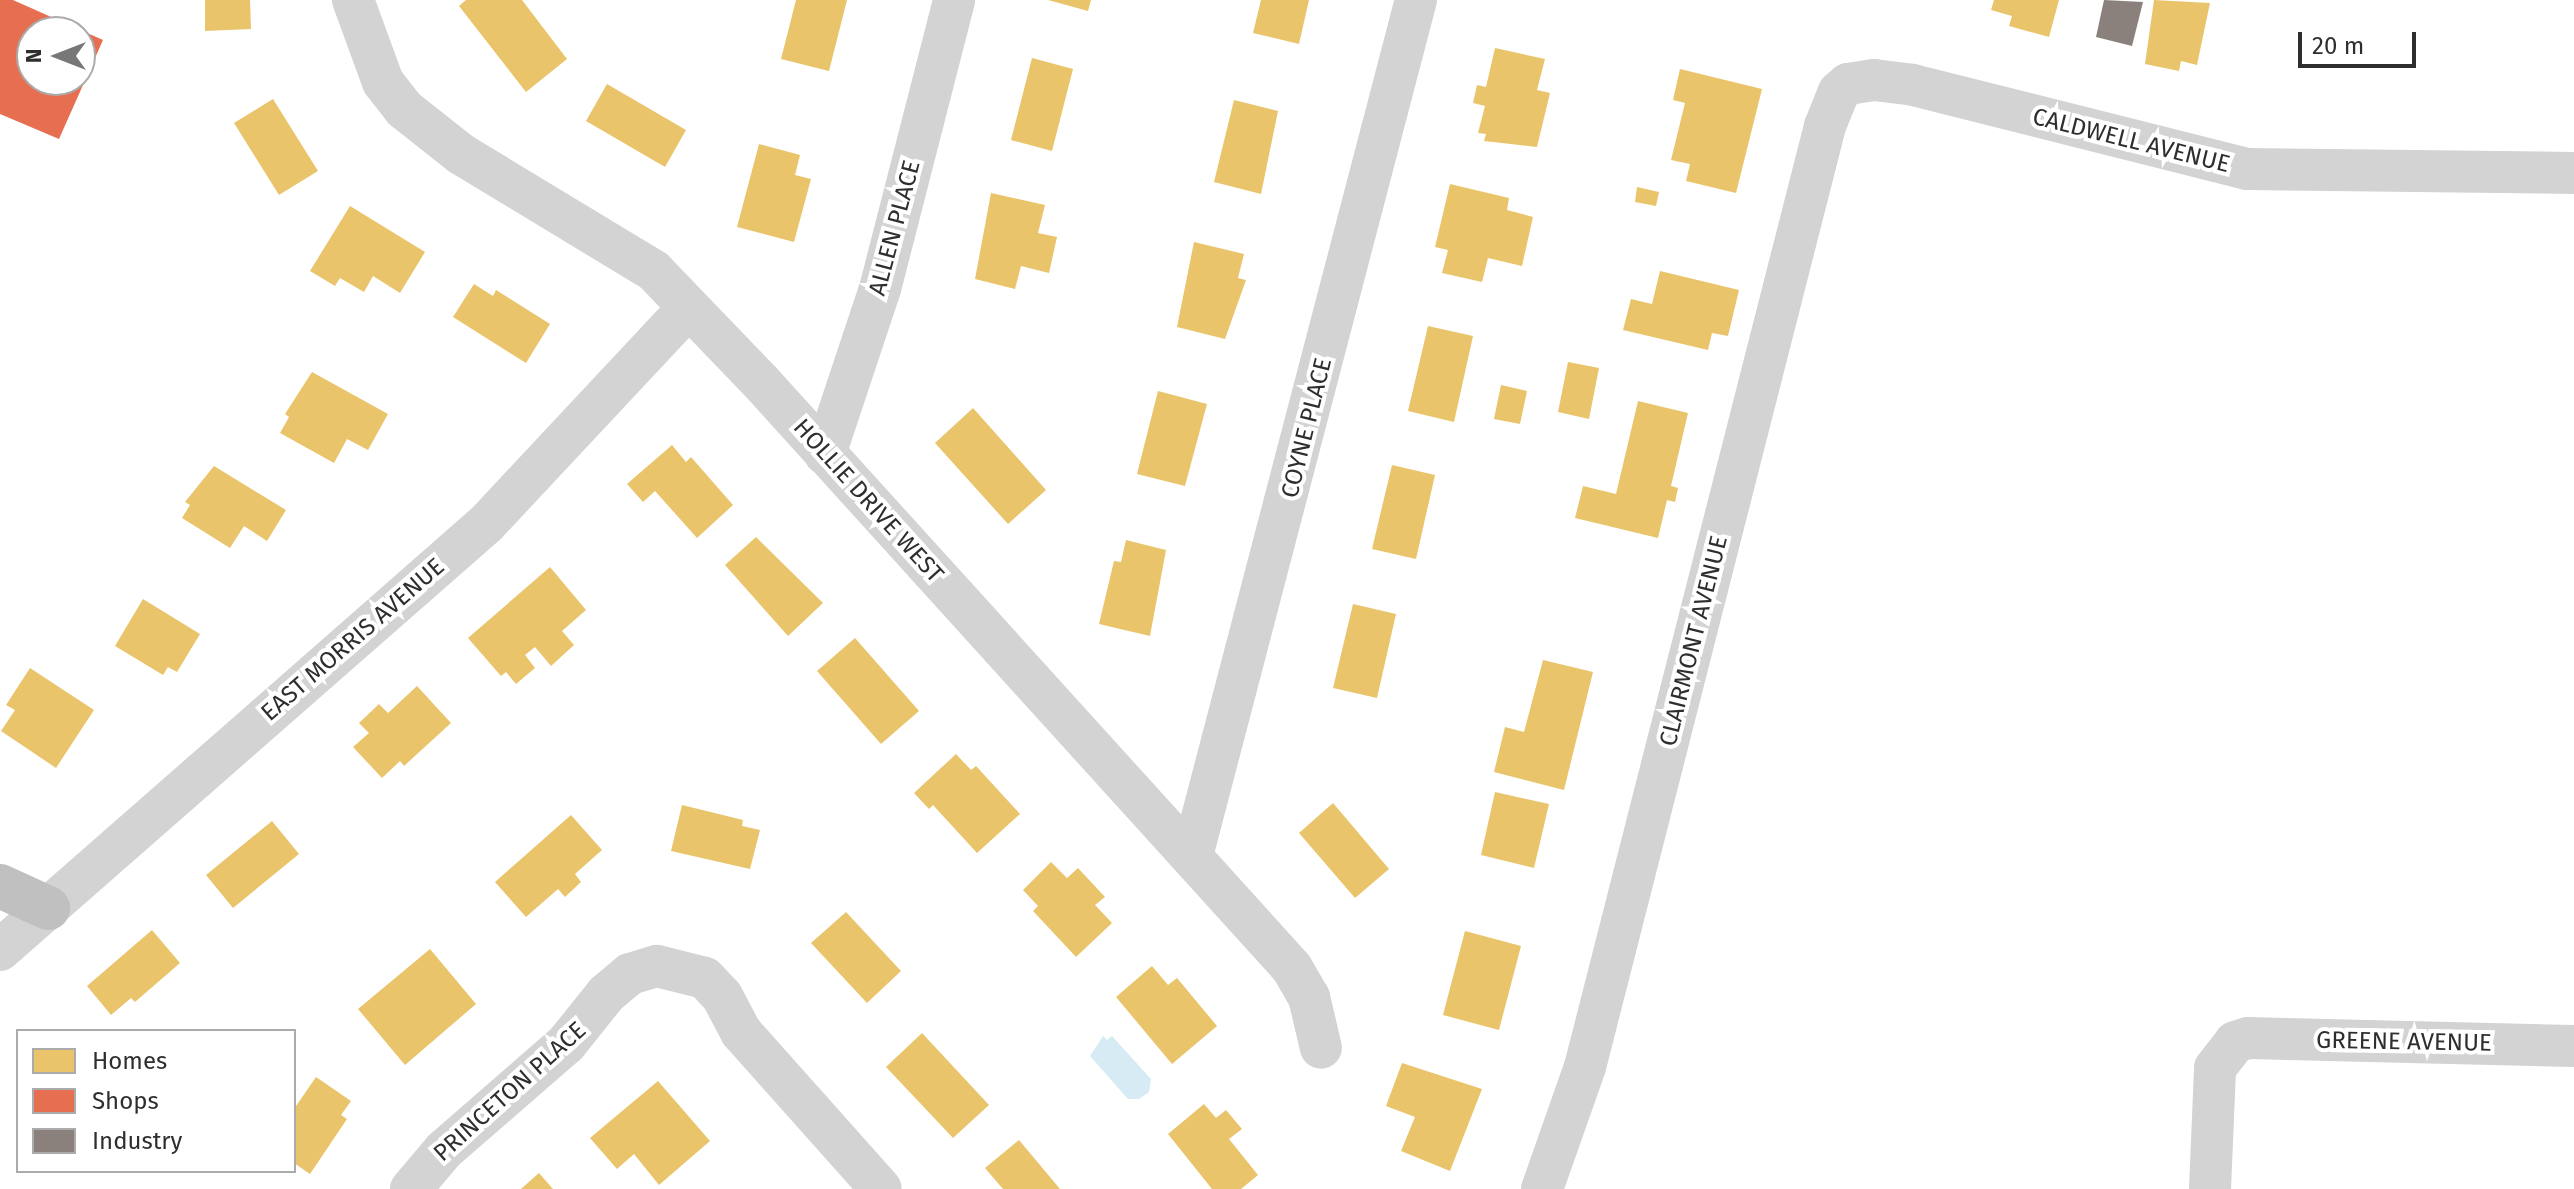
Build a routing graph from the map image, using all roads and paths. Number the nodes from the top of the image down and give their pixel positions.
1 (954, 0) edge
2 (1416, 0) edge
3 (355, 9) edge
4 (1839, 92) joint
5 (2574, 173) edge
6 (687, 309) junction
7 (825, 454) junction
8 (1192, 856) junction
9 (0, 886) edge
10 (48, 908) junction
11 (0, 950) edge
12 (2574, 1046) edge
13 (1321, 1048) dead end
14 (411, 1189) edge
15 (881, 1189) edge
16 (1542, 1189) edge
17 (2210, 1189) edge

1 - 7 street, ALLEN PLACE
2 - 8 street, COYNE PLACE
3 - 6 street, HOLLIE DRIVE WEST
4 - 5 street, CALDWELL AVENUE
4 - 16 street, CLAIRMONT AVENUE
6 - 7 street, HOLLIE DRIVE WEST
6 - 10 street, EAST MORRIS AVENUE
7 - 8 street, HOLLIE DRIVE WEST
8 - 13 street, HOLLIE DRIVE WEST
9 - 10 highway
10 - 11 street, EAST MORRIS AVENUE
12 - 17 street, GREENE AVENUE
14 - 15 street, PRINCETON PLACE

